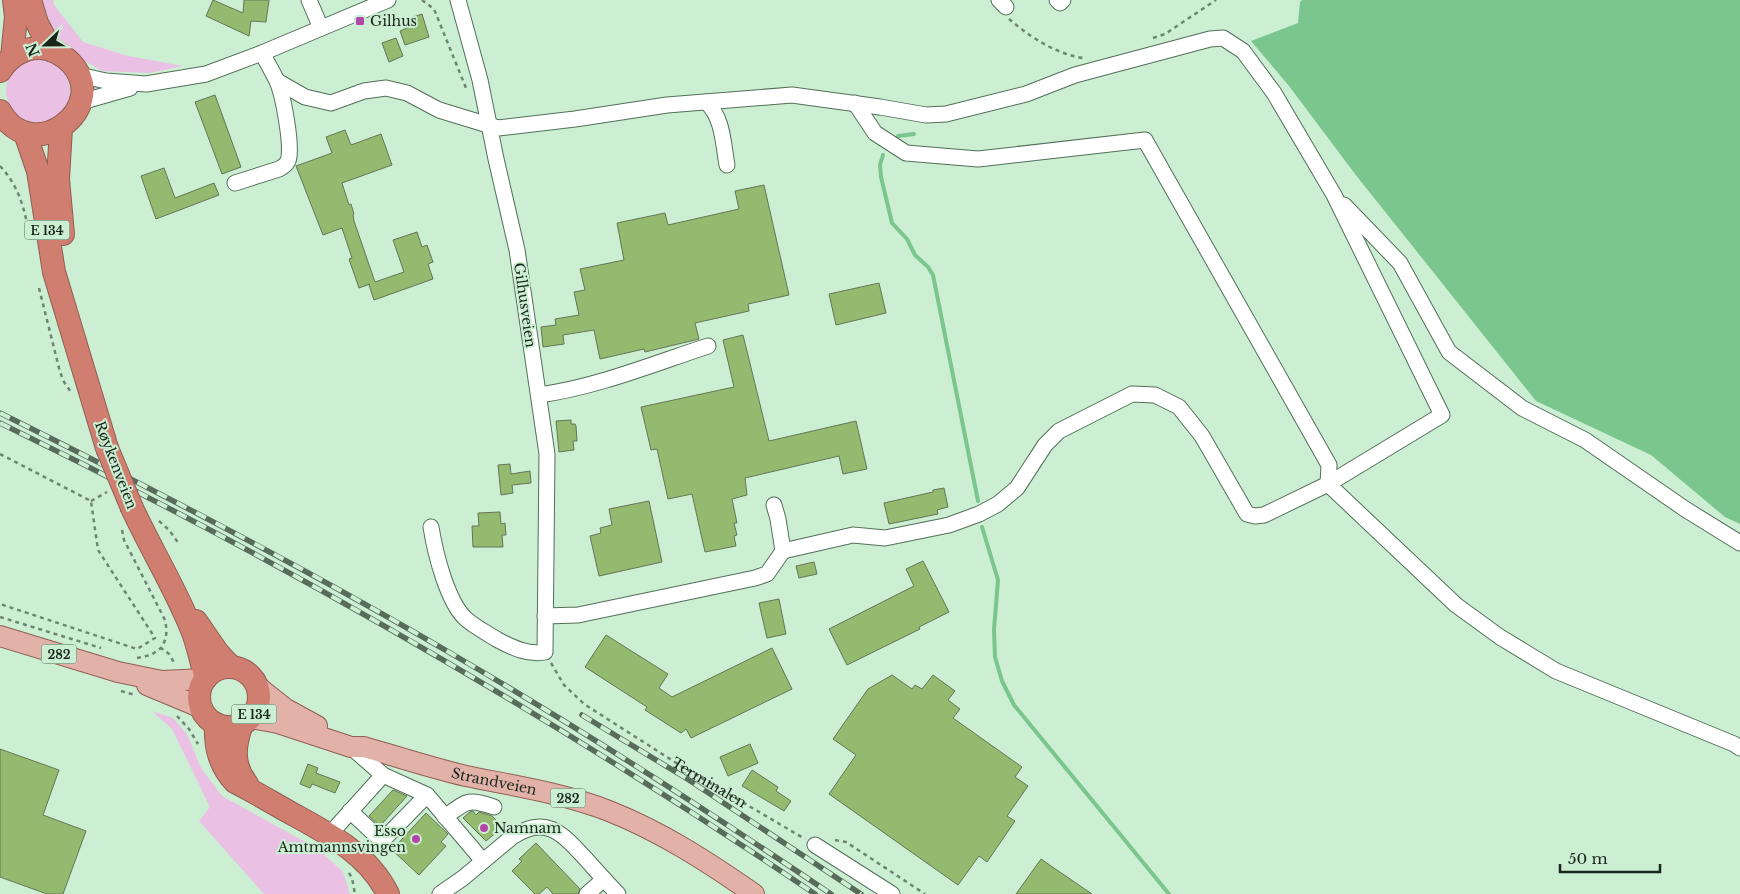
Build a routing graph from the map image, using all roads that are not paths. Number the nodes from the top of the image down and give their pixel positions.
1 (14, 0) edge
2 (30, 0) edge
3 (309, 0) edge
4 (388, 0) edge
5 (458, 0) edge
6 (1057, 0) edge
7 (1063, 0) edge
8 (321, 28) junction
9 (51, 50) junction
10 (262, 53) junction
11 (6, 64) edge
12 (79, 75) junction
13 (277, 81) junction
14 (146, 84) junction
15 (80, 102) junction
16 (706, 102) junction
17 (854, 103) junction
18 (0, 111) edge
19 (489, 126) junction
20 (61, 128) junction
21 (25, 132) junction
22 (726, 164) dead end
23 (235, 183) dead end
24 (1334, 195) junction
25 (71, 327) junction
26 (708, 346) dead end
27 (539, 395) junction
28 (1328, 484) junction
29 (774, 505) dead end
30 (431, 527) dead end
31 (1740, 543) edge
32 (783, 551) junction
33 (177, 596) junction
34 (544, 616) junction
35 (0, 636) edge
36 (125, 665) junction
37 (231, 667) junction
38 (206, 679) junction
39 (258, 686) junction
40 (209, 716) junction
41 (246, 721) junction
42 (357, 747) junction
43 (1740, 748) edge
44 (383, 775) junction
45 (253, 791) junction
46 (427, 795) junction
47 (494, 807) dead end
48 (350, 811) junction
49 (445, 817) junction
50 (330, 834) junction
51 (815, 845) road end
52 (359, 858) junction
53 (483, 861) junction
54 (604, 879) junction
55 (439, 893) edge
56 (371, 894) edge
57 (388, 894) edge
58 (586, 894) edge
59 (618, 894) edge
60 (754, 894) edge
61 (892, 894) edge

1 - 11 highway
2 - 9 highway
3 - 8 street
4 - 8 street
5 - 19 street, Gilhusveien
6 - 7 street
8 - 10 street
9 - 11 highway
9 - 12 highway
10 - 13 street
10 - 14 street
12 - 14 street
12 - 15 highway
13 - 19 street
13 - 23 street
14 - 15 street
15 - 20 highway
16 - 17 street
16 - 19 street
16 - 22 street
17 - 24 street
17 - 28 street
18 - 21 highway
19 - 27 street, Gilhusveien
20 - 21 highway
20 - 25 highway, Røykenveien / E 134
21 - 25 highway, Røykenveien / E 134
24 - 28 street
24 - 31 street
25 - 33 highway, Røykenveien / E 134, bridge
26 - 27 street
27 - 34 street, Gilhusveien
28 - 32 street
28 - 43 street
29 - 32 street
30 - 34 street, Gilhusveien
32 - 34 street
33 - 37 highway, Røykenveien / E 134
33 - 38 highway, Røykenveien / E 134
35 - 36 main road, 282
36 - 38 main road, 282
36 - 40 main road, 282
37 - 38 highway
37 - 39 highway, E 134
38 - 40 highway, E 134
39 - 41 highway, E 134
39 - 42 main road, Strandveien / 282
40 - 41 highway, E 134
40 - 45 highway, E 134
41 - 42 main road, Strandveien / 282
41 - 45 highway, E 134
42 - 44 street
42 - 60 main road, Strandveien / 282
44 - 46 street
44 - 48 street
45 - 50 highway, E 134
46 - 48 street
46 - 49 street
47 - 49 street
48 - 50 street
49 - 53 street
50 - 52 highway, E 134
51 - 61 street
52 - 56 highway, E 134
52 - 57 highway, E 134
53 - 54 street
53 - 55 street
54 - 58 street
54 - 59 street

